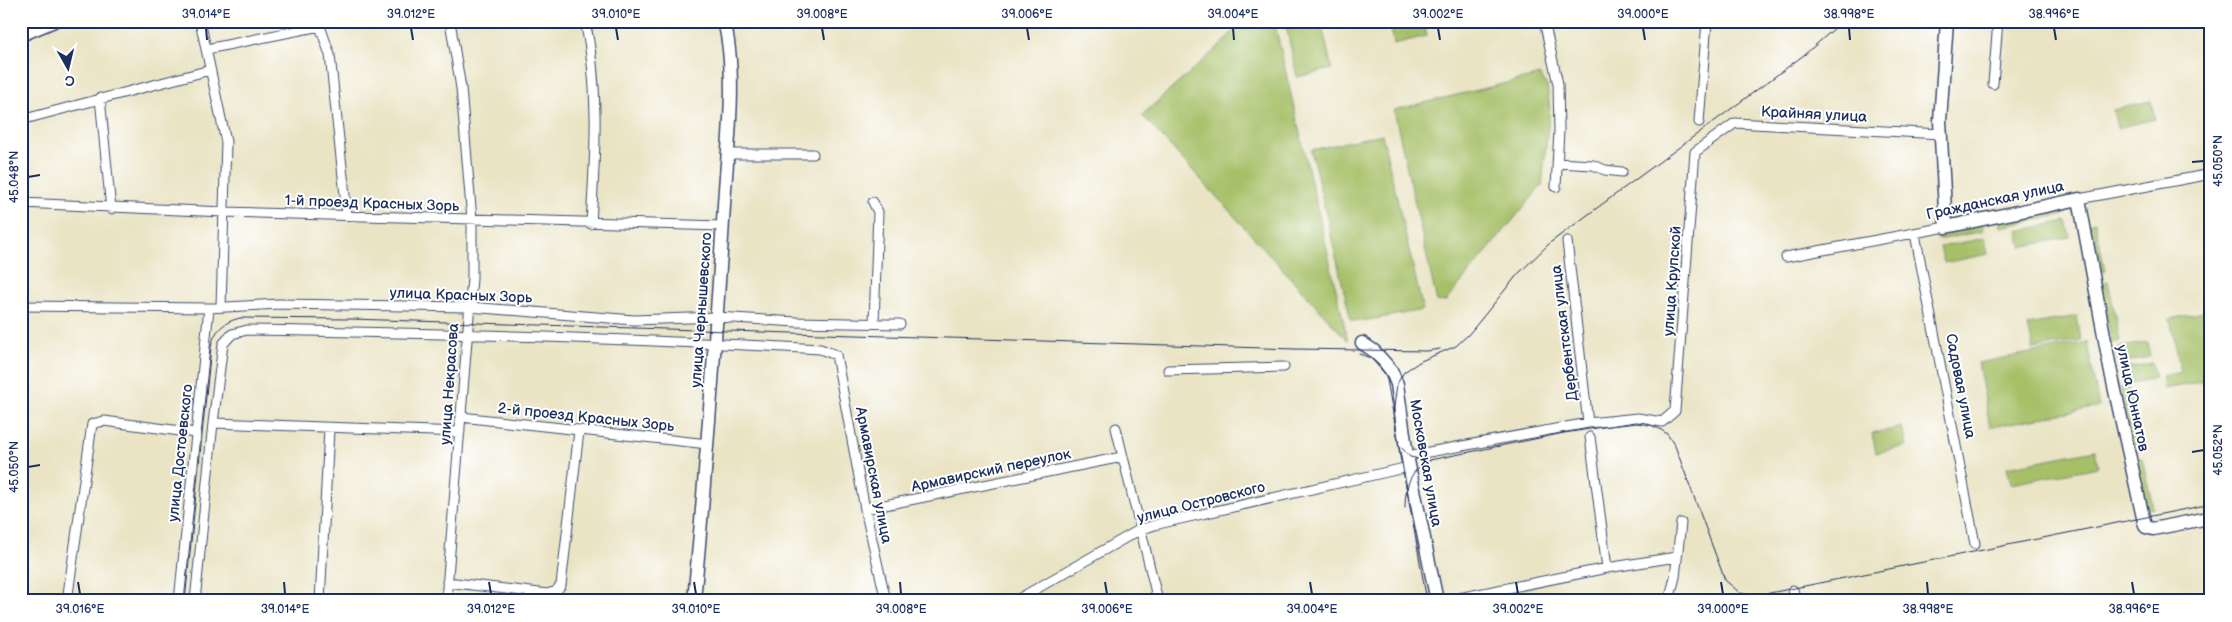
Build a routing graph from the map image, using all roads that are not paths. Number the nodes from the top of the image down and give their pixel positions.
1 (54, 21) edge
2 (200, 21) edge
3 (450, 21) edge
4 (585, 21) edge
5 (724, 21) edge
6 (1544, 21) edge
7 (1707, 21) edge
8 (1947, 21) edge
9 (1998, 21) edge
10 (320, 24) edge
11 (21, 35) edge
12 (207, 49) junction
13 (210, 70) junction
14 (1993, 84) dead end
15 (100, 98) junction
16 (21, 120) edge
17 (1699, 122) dead end
18 (1941, 134) junction
19 (1695, 152) joint
20 (727, 154) junction
21 (813, 154) dead end
22 (1557, 163) junction
23 (1622, 172) dead end
24 (2211, 174) edge
25 (1556, 187) dead end
26 (2079, 199) junction
27 (873, 202) dead end
28 (21, 203) edge
29 (111, 209) junction
30 (224, 212) junction
31 (347, 214) junction
32 (472, 220) junction
33 (591, 224) junction
34 (722, 226) junction
35 (1946, 227) junction
36 (1915, 234) junction
37 (1568, 241) dead end
38 (1786, 257) dead end
39 (21, 306) edge
40 (221, 307) junction
41 (469, 307) junction
42 (209, 308) junction
43 (717, 317) junction
44 (874, 323) junction
45 (900, 324) dead end
46 (466, 334) junction
47 (715, 343) junction
48 (1362, 343) dead end
49 (1284, 367) dead end
50 (1168, 370) dead end
51 (1675, 411) joint
52 (461, 417) junction
53 (1588, 422) junction
54 (213, 423) junction
55 (1116, 428) dead end
56 (329, 429) junction
57 (579, 431) junction
58 (460, 432) junction
59 (196, 433) junction
60 (1590, 437) dead end
61 (708, 444) junction
62 (1122, 457) junction
63 (1408, 462) junction
64 (865, 510) junction
65 (1681, 523) dead end
66 (1139, 530) junction
67 (2211, 530) edge
68 (1975, 544) dead end
69 (1676, 557) junction
70 (1607, 568) junction
71 (447, 582) junction
72 (1793, 590) dead end
73 (67, 601) edge
74 (179, 601) edge
75 (195, 601) edge
76 (320, 601) edge
77 (446, 601) edge
78 (694, 601) edge
79 (886, 601) edge
80 (1015, 601) edge
81 (1158, 601) edge
82 (1437, 601) edge
83 (1444, 601) edge
84 (1669, 601) edge
85 (1796, 601) edge

1 - 11 street
2 - 12 street
3 - 32 street, улица Некрасова
4 - 33 street
5 - 20 street, улица Чернышевского
6 - 22 street
7 - 17 street
8 - 18 street
9 - 14 street
10 - 12 street
10 - 31 street
12 - 13 street
13 - 15 street
13 - 30 street
15 - 16 street
15 - 29 street
18 - 19 street, Крайняя улица
18 - 35 street
19 - 51 street, улица Крупской
20 - 21 street
20 - 34 street, улица Чернышевского
22 - 23 street
22 - 25 street
24 - 26 street, Гражданская улица
26 - 35 street, Гражданская улица
26 - 67 street, улица Юннатов
27 - 44 street
28 - 29 street, 1-й проезд Красных Зорь
29 - 30 street, 1-й проезд Красных Зорь
30 - 31 street, 1-й проезд Красных Зорь
30 - 40 street
31 - 32 street, 1-й проезд Красных Зорь
32 - 33 street, 1-й проезд Красных Зорь
32 - 41 street, улица Некрасова
33 - 34 street, 1-й проезд Красных Зорь
34 - 43 street, улица Чернышевского
35 - 36 street, Гражданская улица
36 - 38 street, Гражданская улица
36 - 68 street, Садовая улица
37 - 53 street, Дербентская улица
39 - 42 street, улица Красных Зорь
40 - 41 street, улица Красных Зорь
40 - 42 street, улица Красных Зорь
41 - 43 street, улица Красных Зорь
41 - 46 street, улица Некрасова
42 - 59 street, улица Достоевского
43 - 44 street, улица Красных Зорь
43 - 47 street, улица Чернышевского
44 - 45 street, улица Красных Зорь
46 - 47 street
46 - 52 street, улица Некрасова
46 - 54 street
47 - 61 street, улица Чернышевского
47 - 64 street, Армавирская улица
48 - 63 street, Московская улица
49 - 50 street
51 - 53 street, улица Островского
52 - 57 street, 2-й проезд Красных Зорь
52 - 58 street, улица Некрасова
53 - 63 street, улица Островского
54 - 56 street
54 - 75 street
55 - 62 street
56 - 58 street
56 - 76 street
57 - 61 street, 2-й проезд Красных Зорь
57 - 71 street
58 - 71 street, улица Некрасова
59 - 73 street
59 - 74 street, улица Достоевского
60 - 70 street
61 - 78 street, улица Чернышевского
62 - 64 street, Армавирский переулок
62 - 66 street
63 - 66 street, улица Островского
63 - 82 street, Московская улица
64 - 79 street, Армавирская улица
65 - 69 street
66 - 80 street, улица Островского
66 - 81 street
69 - 70 street
69 - 84 street
70 - 83 street
71 - 77 street, улица Некрасова
72 - 85 street

